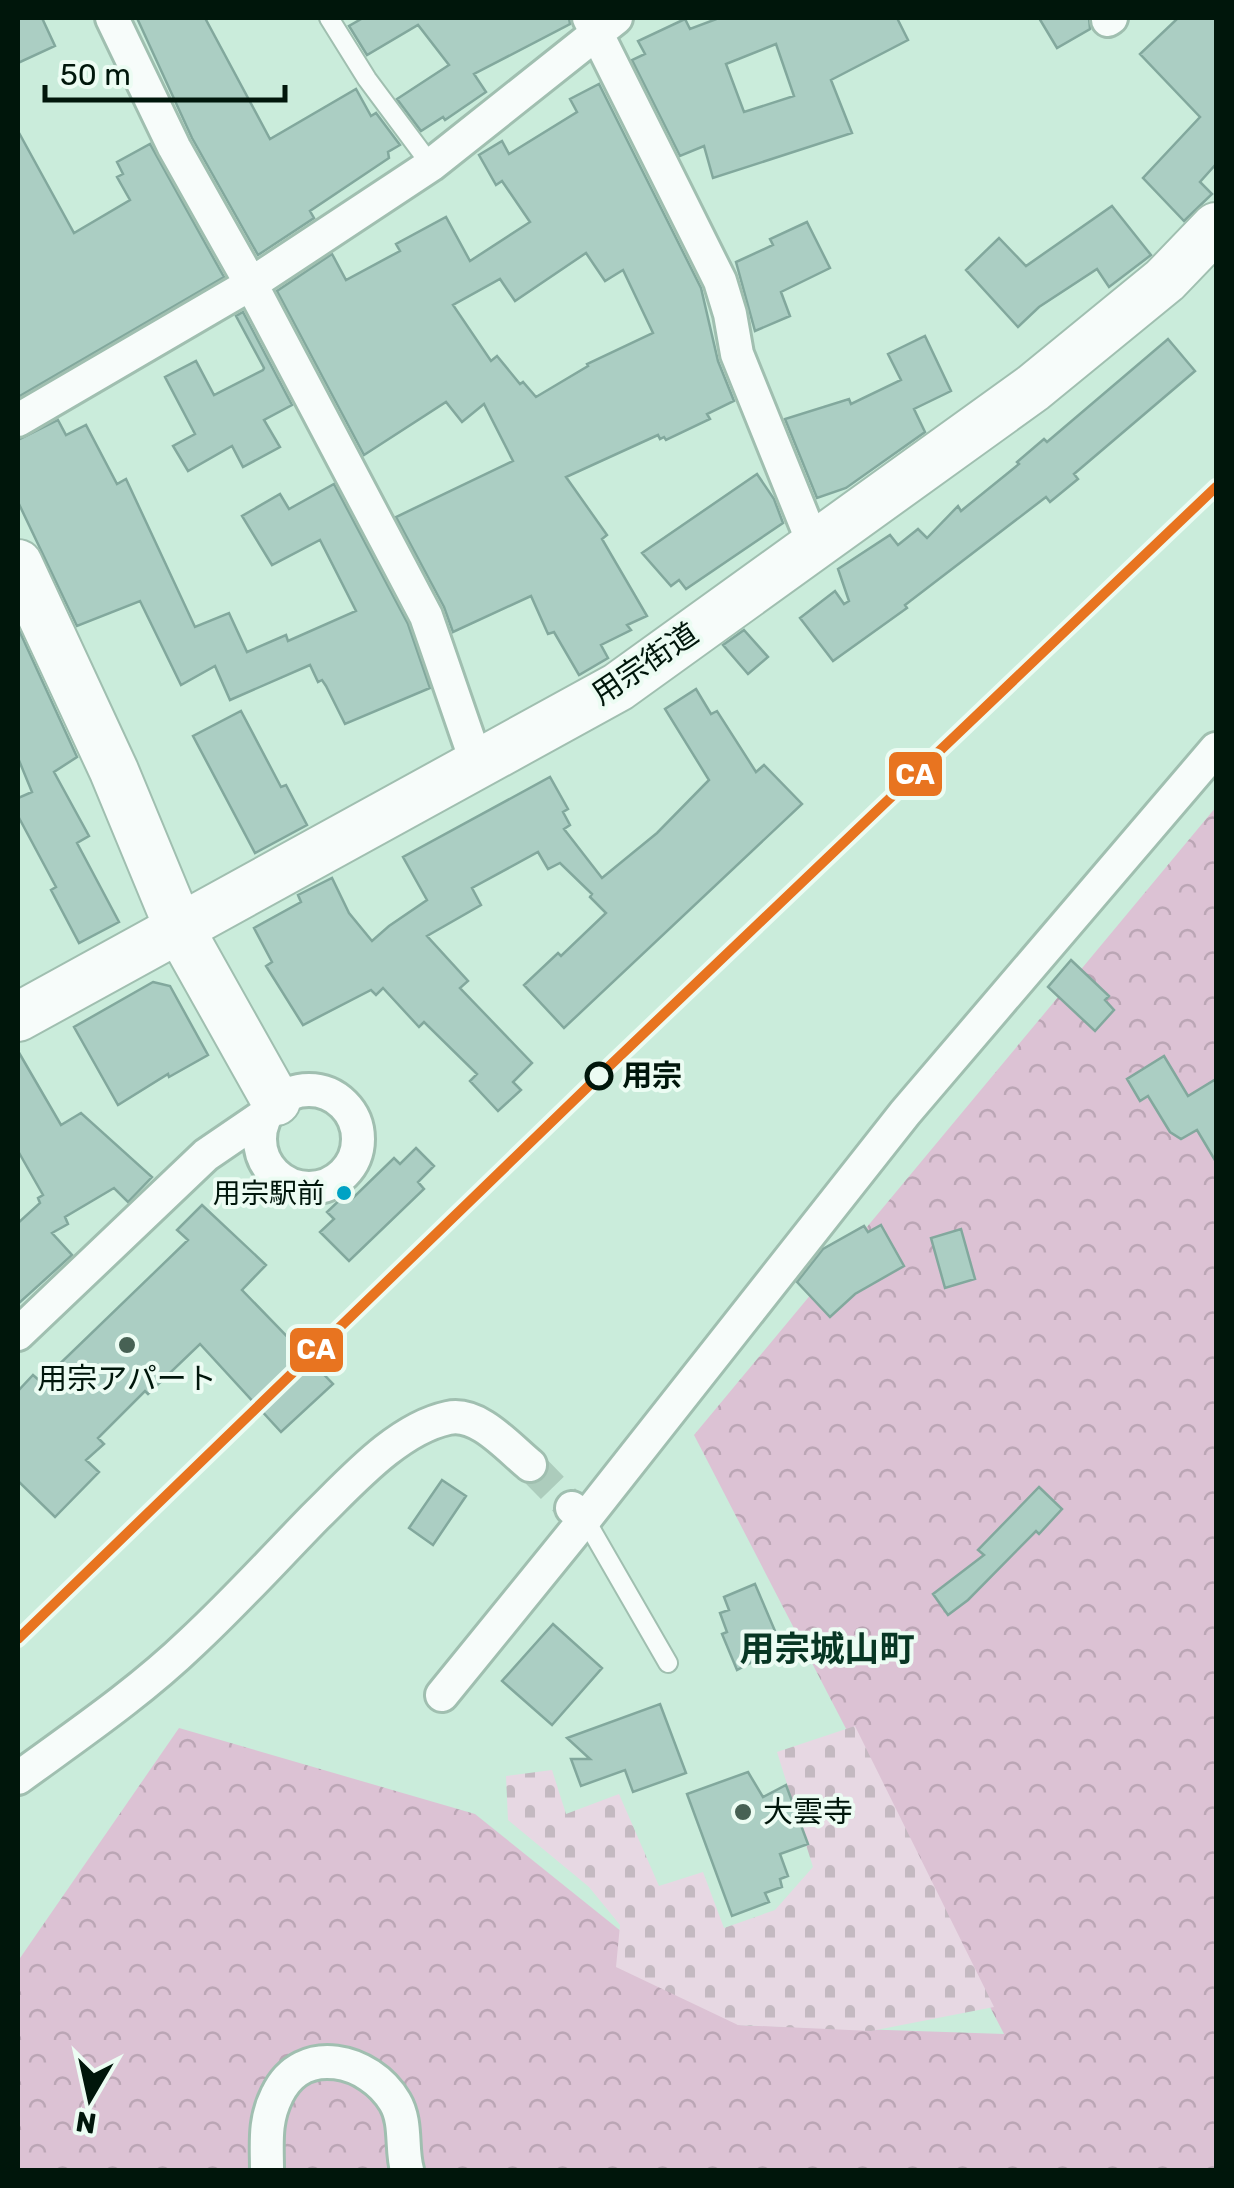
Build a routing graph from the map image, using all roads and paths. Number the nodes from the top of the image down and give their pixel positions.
1 (112, 18) edge
2 (330, 18) edge
3 (600, 22) edge
4 (430, 166) junction
5 (1216, 228) edge
6 (251, 284) junction
7 (18, 420) edge
8 (814, 545) junction
9 (18, 564) edge
10 (1216, 749) edge
11 (478, 764) junction
12 (179, 928) junction
13 (18, 1017) edge
14 (271, 1108) joint
15 (18, 1334) edge
16 (530, 1465) tunnel mouth
17 (579, 1513) junction
18 (668, 1664) dead end
19 (442, 1696) dead end
20 (18, 1778) edge
21 (267, 2170) edge
22 (407, 2170) edge

1 - 6 street
2 - 4 lane
3 - 4 street
3 - 8 street
4 - 6 street
5 - 8 main road, 用宗街道
6 - 7 street
6 - 11 street
8 - 11 main road, 用宗街道
9 - 12 main road
10 - 17 street
11 - 12 main road, 用宗街道
12 - 13 main road, 用宗街道
12 - 14 main road
14 - 15 street
16 - 20 street
17 - 18 lane
17 - 19 street
21 - 22 street

